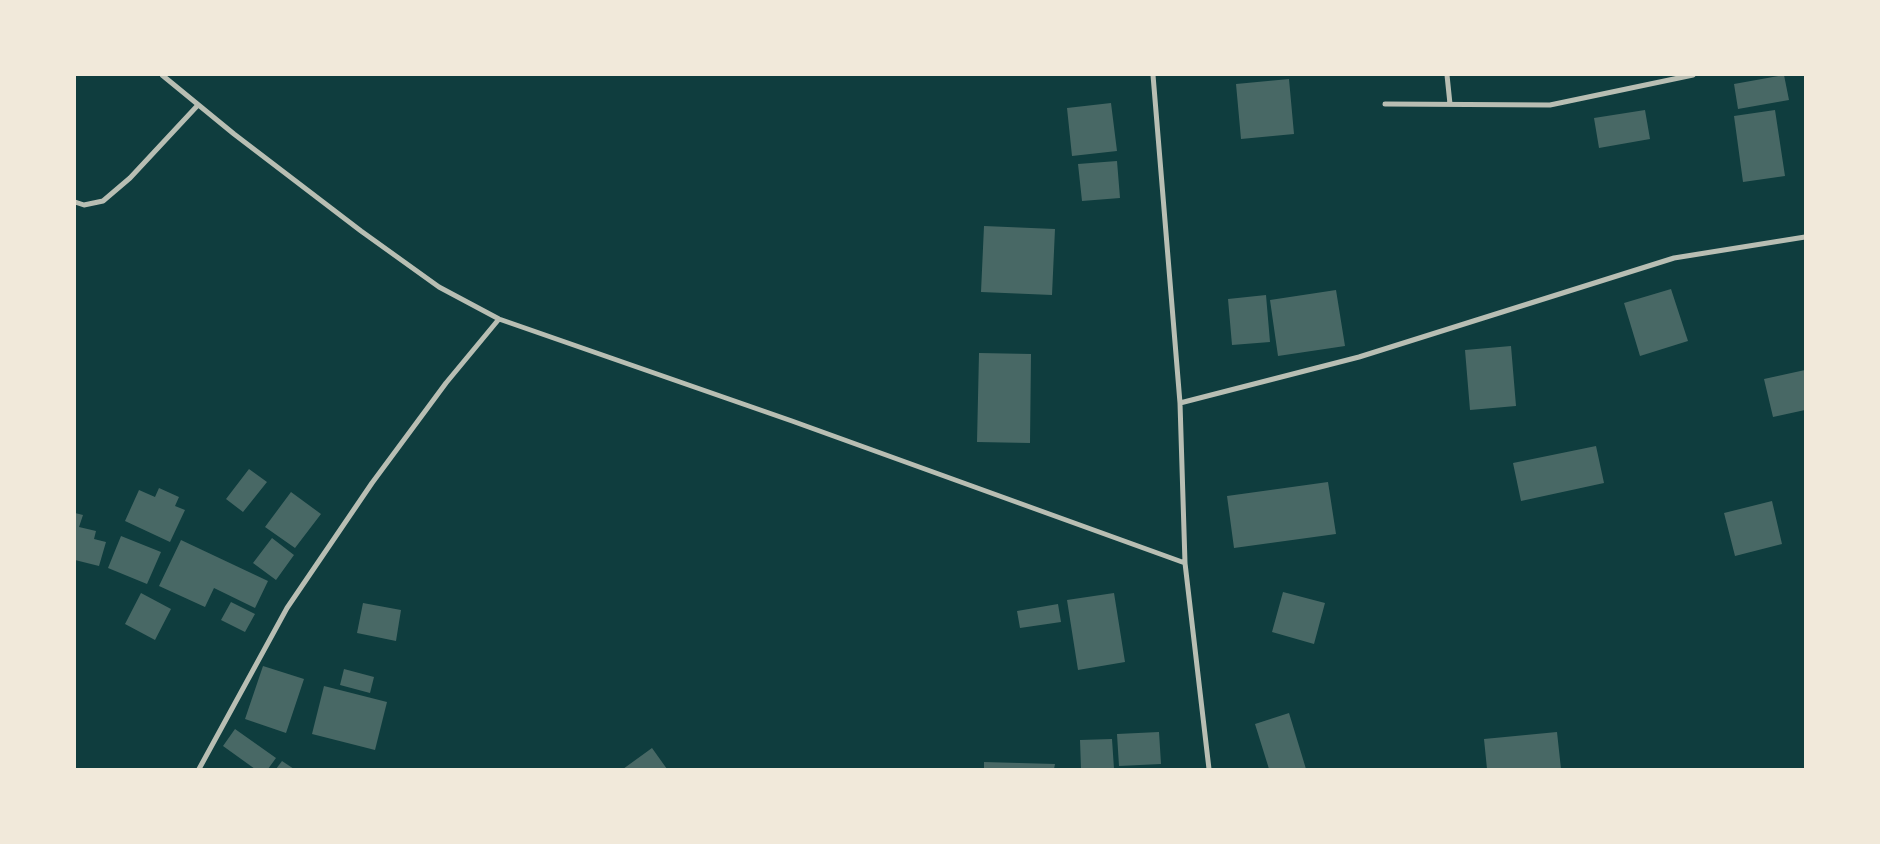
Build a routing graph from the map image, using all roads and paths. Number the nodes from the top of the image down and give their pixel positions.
1 (162, 75) edge
2 (1153, 75) edge
3 (1447, 75) edge
4 (1693, 75) edge
5 (1385, 104) dead end
6 (1450, 104) junction
7 (198, 105) junction
8 (75, 202) edge
9 (1805, 237) edge
10 (499, 319) junction
11 (1180, 403) junction
12 (1185, 563) junction
13 (198, 769) edge
14 (1209, 769) edge

1 - 7 street
2 - 11 street
3 - 6 street
4 - 6 street
5 - 6 street
7 - 8 street
7 - 10 street
9 - 11 street
10 - 12 street
10 - 13 street
11 - 12 street
12 - 14 street

